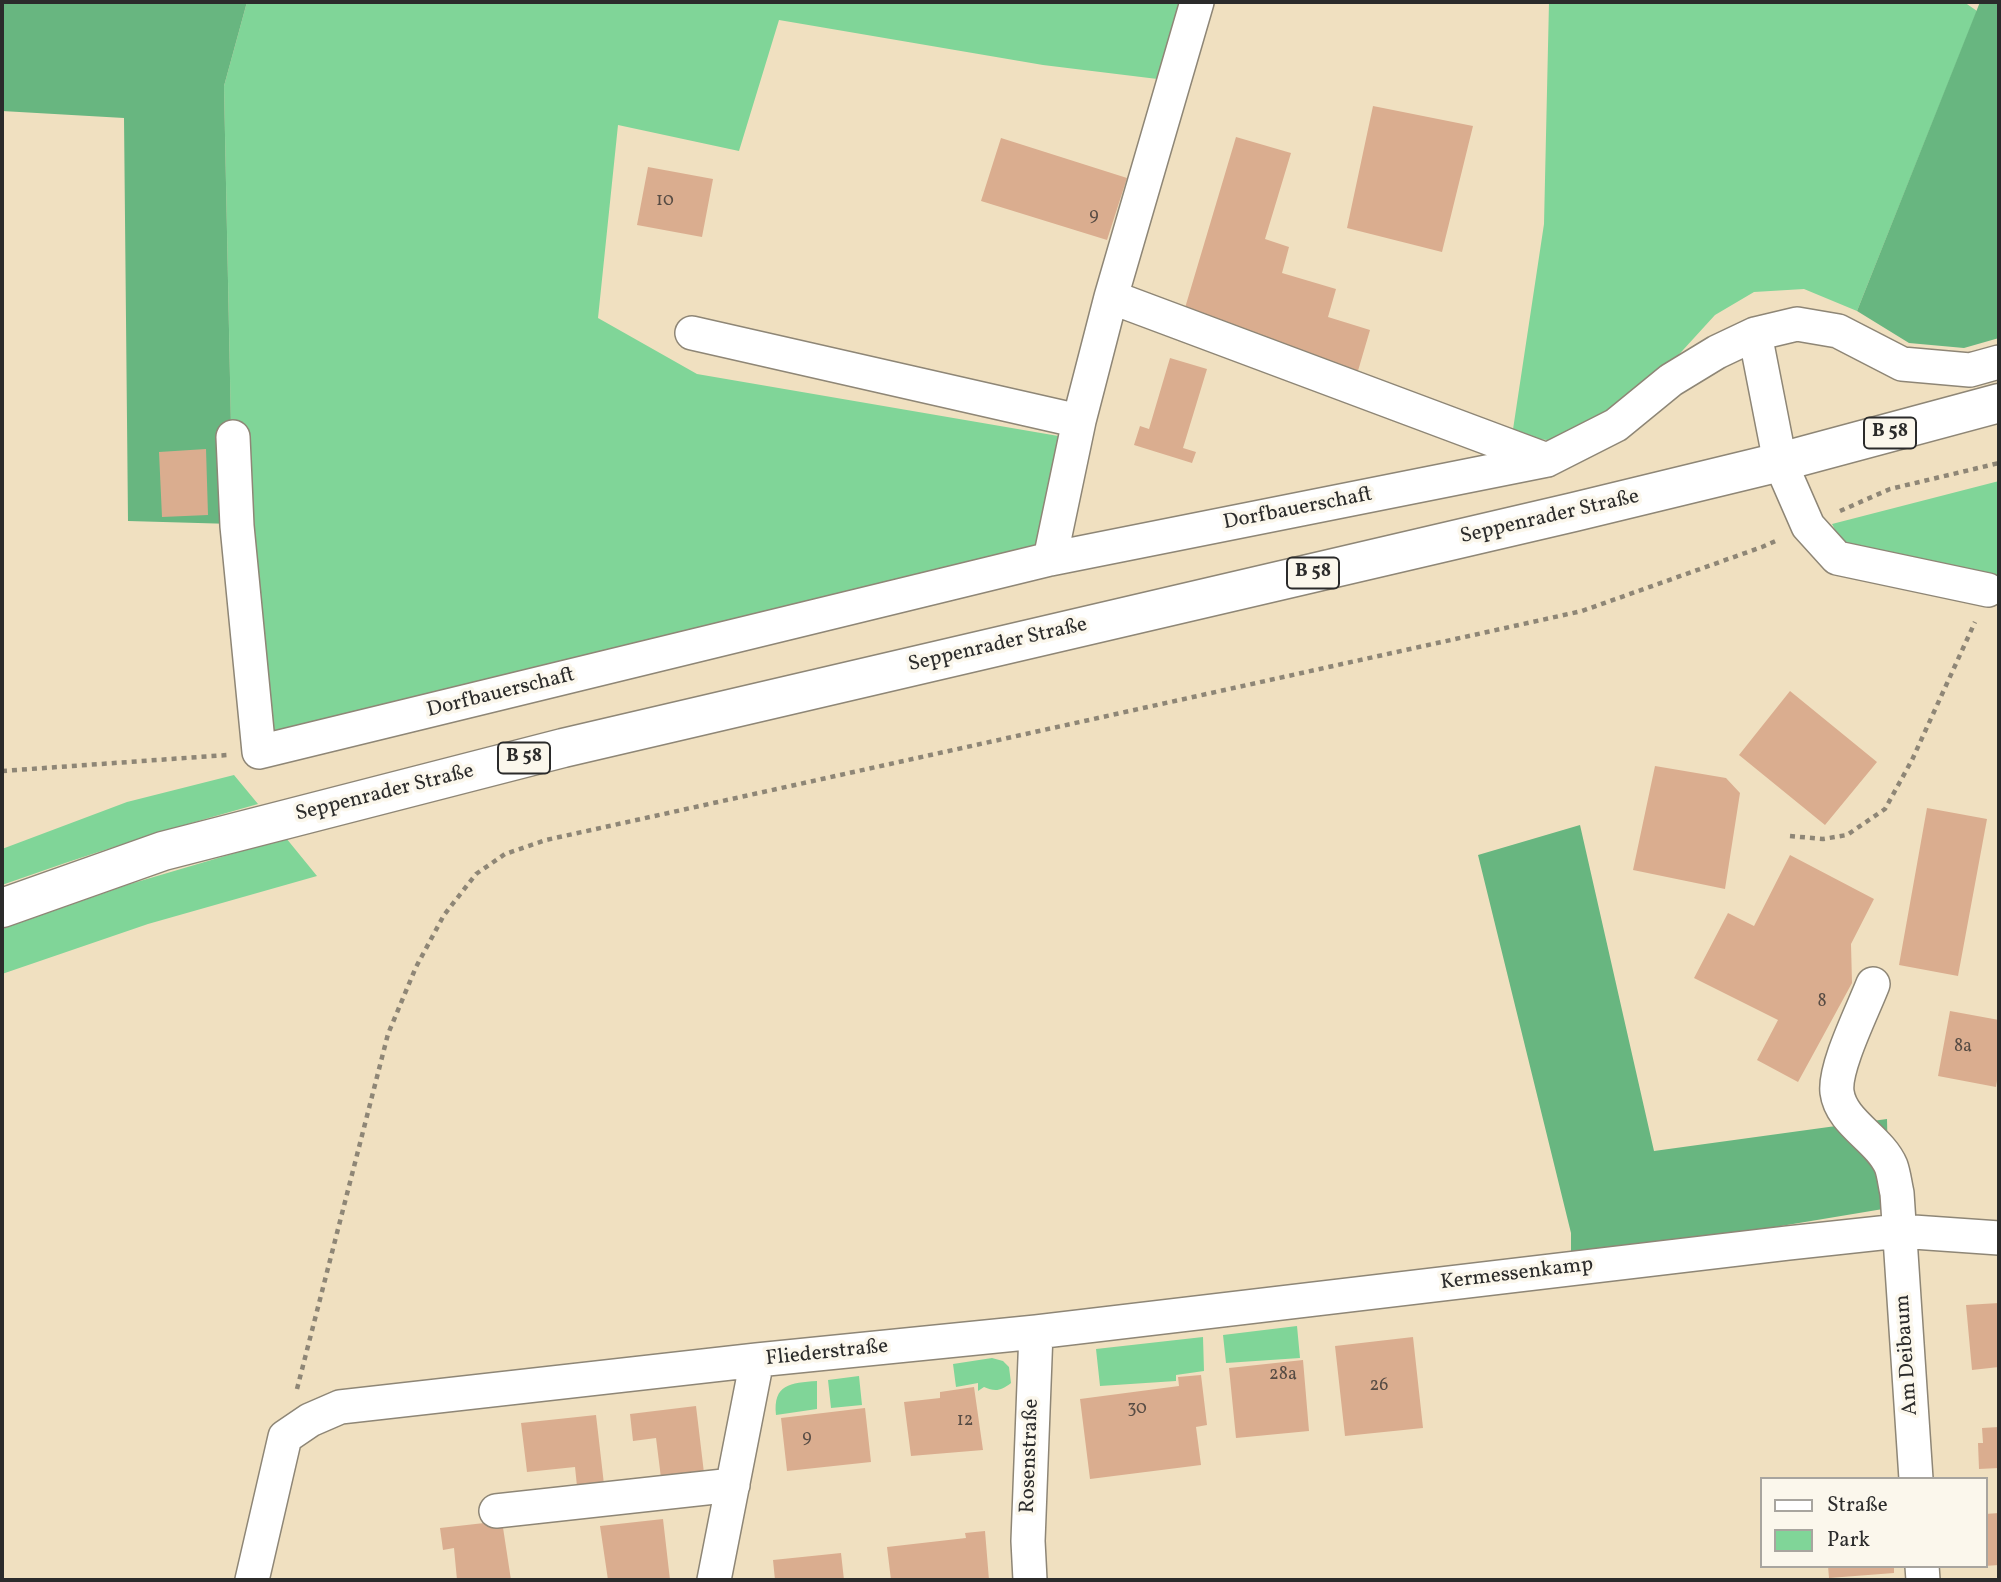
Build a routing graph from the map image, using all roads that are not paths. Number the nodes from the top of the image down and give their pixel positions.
1 (1197, 2) edge
2 (1111, 297) junction
3 (692, 333) dead end
4 (1755, 334) junction
5 (1999, 362) edge
6 (1999, 404) edge
7 (1079, 421) junction
8 (233, 437) dead end
9 (1547, 460) junction
10 (1780, 463) junction
11 (1050, 559) junction
12 (1988, 590) road end
13 (2, 908) edge
14 (1874, 984) dead end
15 (1899, 1231) junction
16 (1999, 1238) edge
17 (1036, 1332) junction
18 (757, 1360) junction
19 (1916, 1477) edge
20 (733, 1485) junction
21 (496, 1511) dead end
22 (252, 1580) edge
23 (714, 1580) edge
24 (1030, 1580) edge

1 - 2 street
2 - 7 street
2 - 9 street
3 - 7 street
4 - 5 street, Dorfbauerschaft
4 - 9 street, Dorfbauerschaft
4 - 10 street
6 - 10 main road, Seppenrader Straße / B 58
7 - 11 street
8 - 11 street, Dorfbauerschaft
9 - 11 street, Dorfbauerschaft
10 - 12 street
10 - 13 main road, Seppenrader Straße / B 58
14 - 15 street, Am Deibaum
15 - 16 street, Kermessenkamp
15 - 17 street, Kermessenkamp
15 - 19 street, Am Deibaum
17 - 18 street, Fliederstraße
17 - 24 street, Rosenstraße
18 - 20 street, Fliederstraße
18 - 22 street
20 - 21 street
20 - 23 street, Fliederstraße

